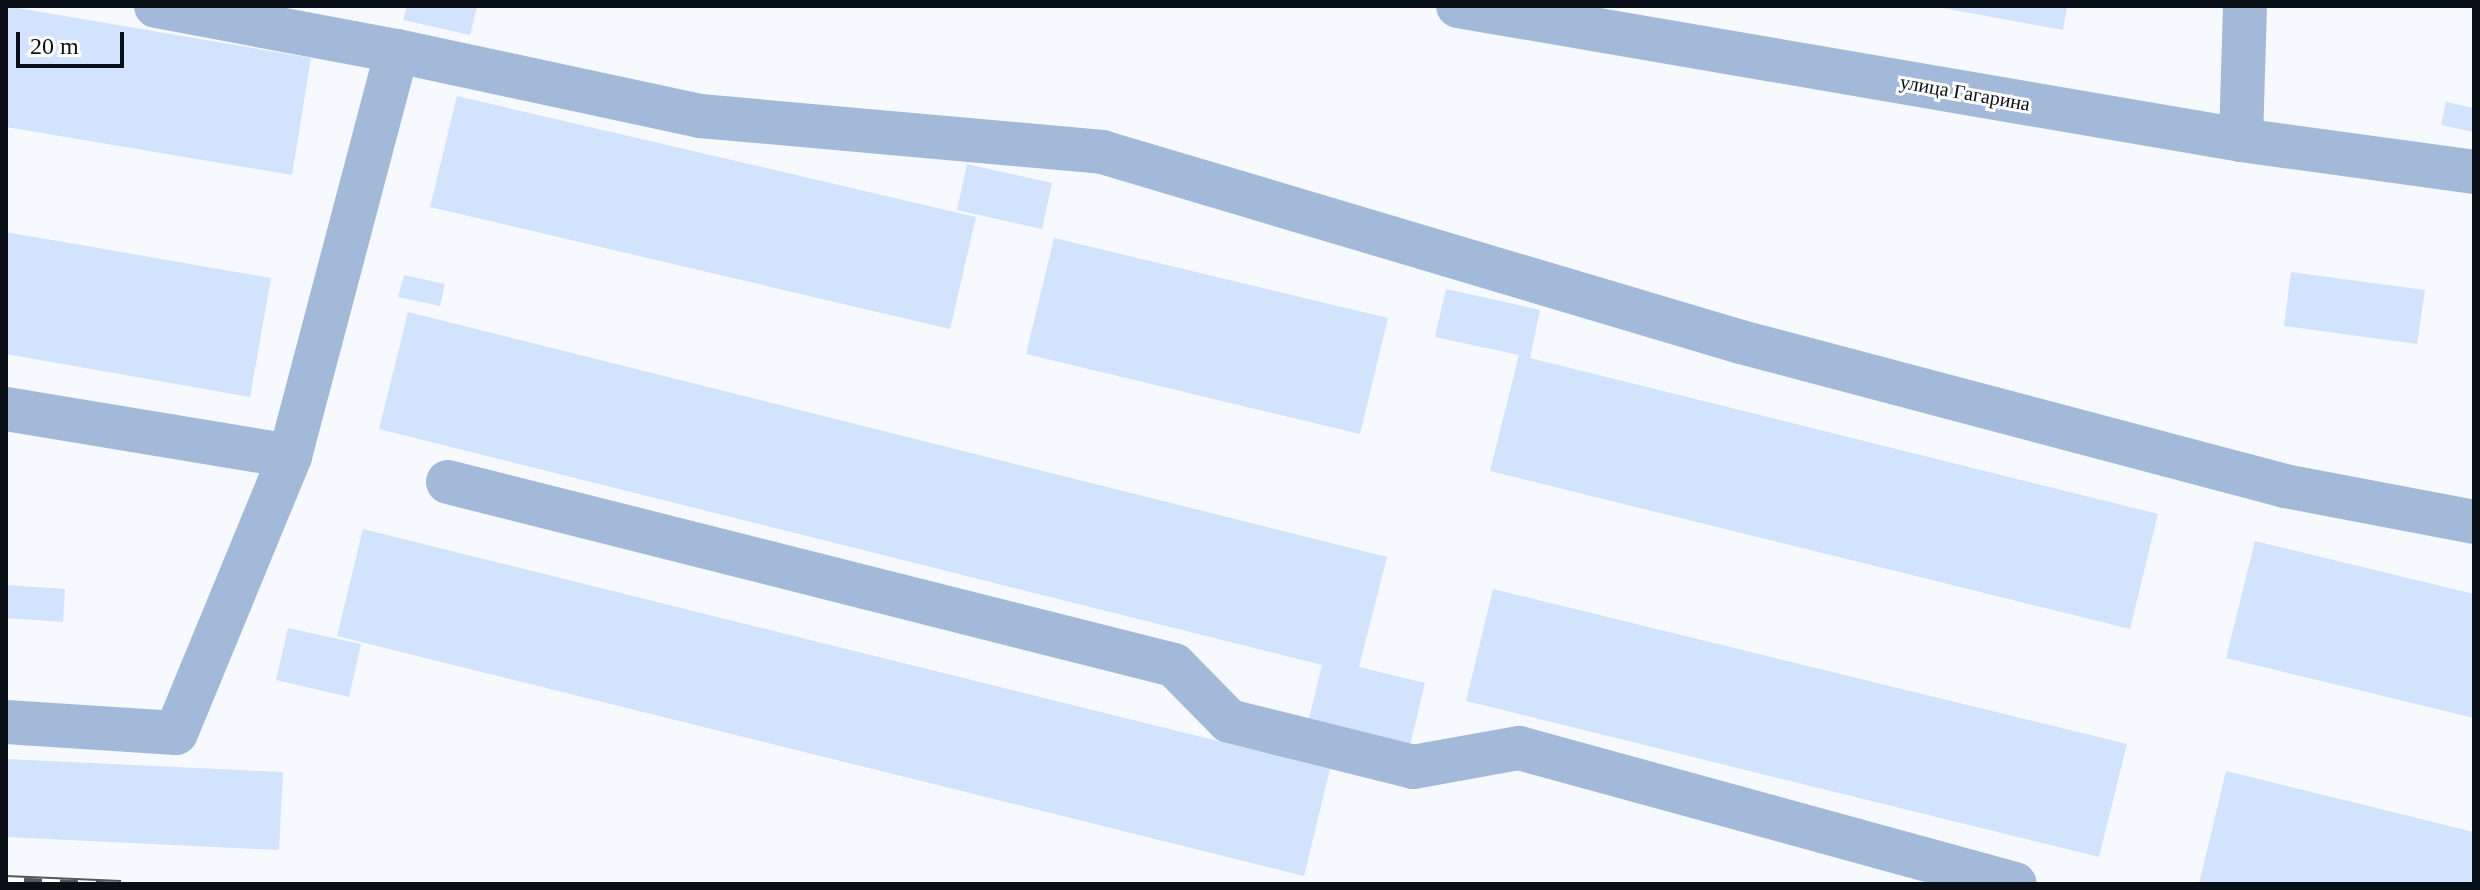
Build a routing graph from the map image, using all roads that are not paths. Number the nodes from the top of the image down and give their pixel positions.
1 (156, 6) edge
2 (1458, 6) edge
3 (2245, 6) edge
4 (397, 51) junction
5 (2241, 140) junction
6 (2474, 172) edge
7 (6, 409) edge
8 (290, 456) junction
9 (448, 482) dead end
10 (2474, 522) edge
11 (6, 722) edge
12 (2015, 884) edge

1 - 4 street
2 - 5 street, улица Гагарина
3 - 5 street
4 - 8 street
4 - 10 street
5 - 6 street, улица Гагарина
7 - 8 street
8 - 11 street
9 - 12 street

